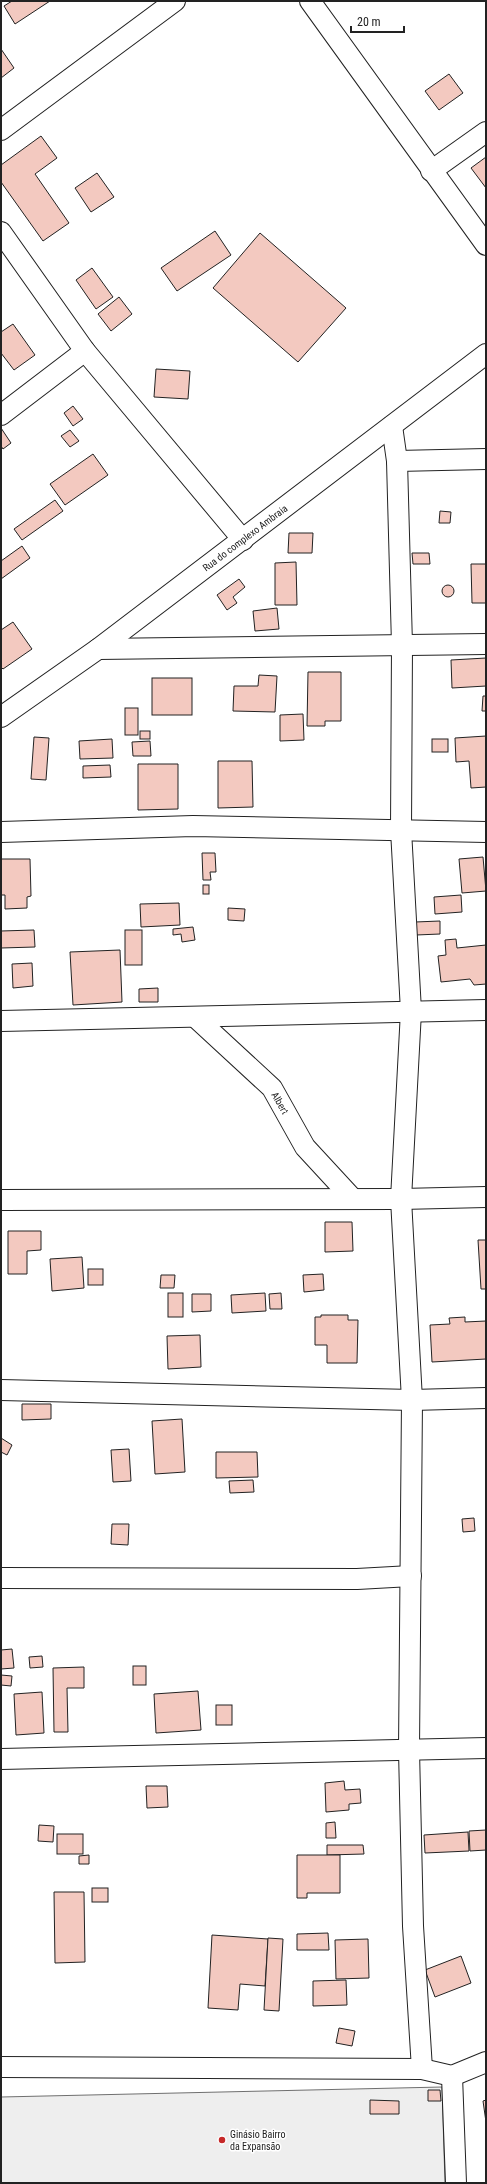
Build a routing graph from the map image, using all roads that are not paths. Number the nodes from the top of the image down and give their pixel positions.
1 (175, 1) edge
2 (310, 1) edge
3 (1, 130) edge
4 (486, 132) edge
5 (431, 171) junction
6 (1, 232) edge
7 (486, 245) edge
8 (85, 351) junction
9 (486, 354) edge
10 (1, 415) edge
11 (392, 426) junction
12 (486, 459) edge
13 (397, 461) junction
14 (243, 540) junction
15 (486, 644) edge
16 (402, 645) junction
17 (98, 649) junction
18 (1, 717) edge
19 (401, 830) junction
20 (1, 832) edge
21 (486, 832) edge
22 (486, 1010) edge
23 (411, 1011) junction
24 (195, 1016) junction
25 (1, 1021) edge
26 (486, 1197) edge
27 (353, 1199) junction
28 (401, 1199) junction
29 (1, 1200) edge
30 (1, 1390) edge
31 (486, 1398) edge
32 (412, 1400) junction
33 (411, 1576) junction
34 (1, 1578) edge
35 (486, 1748) edge
36 (409, 1750) junction
37 (1, 1759) edge
38 (486, 2062) edge
39 (1, 2067) edge
40 (422, 2069) junction
41 (452, 2076) junction
42 (456, 2183) edge

1 - 3 street
2 - 5 street
4 - 5 street
5 - 7 street
6 - 8 street
8 - 10 street
8 - 14 street
9 - 11 street, Rua do complexo Ambraia
11 - 13 street
11 - 14 street, Rua do complexo Ambraia
12 - 13 street
13 - 16 street
14 - 17 street, Rua do complexo Ambraia
15 - 16 street
16 - 17 street
16 - 19 street
17 - 18 street, Rua do complexo Ambraia
19 - 20 street
19 - 21 street
19 - 23 street
22 - 23 street
23 - 24 street
23 - 28 street
24 - 25 street
24 - 27 street, Albert
26 - 28 street
27 - 28 street
27 - 29 street
28 - 32 street
30 - 32 street
31 - 32 street
32 - 33 street
33 - 34 street
33 - 36 street
35 - 36 street
36 - 37 street
36 - 40 street
38 - 41 street
39 - 40 street
40 - 41 street
41 - 42 street

